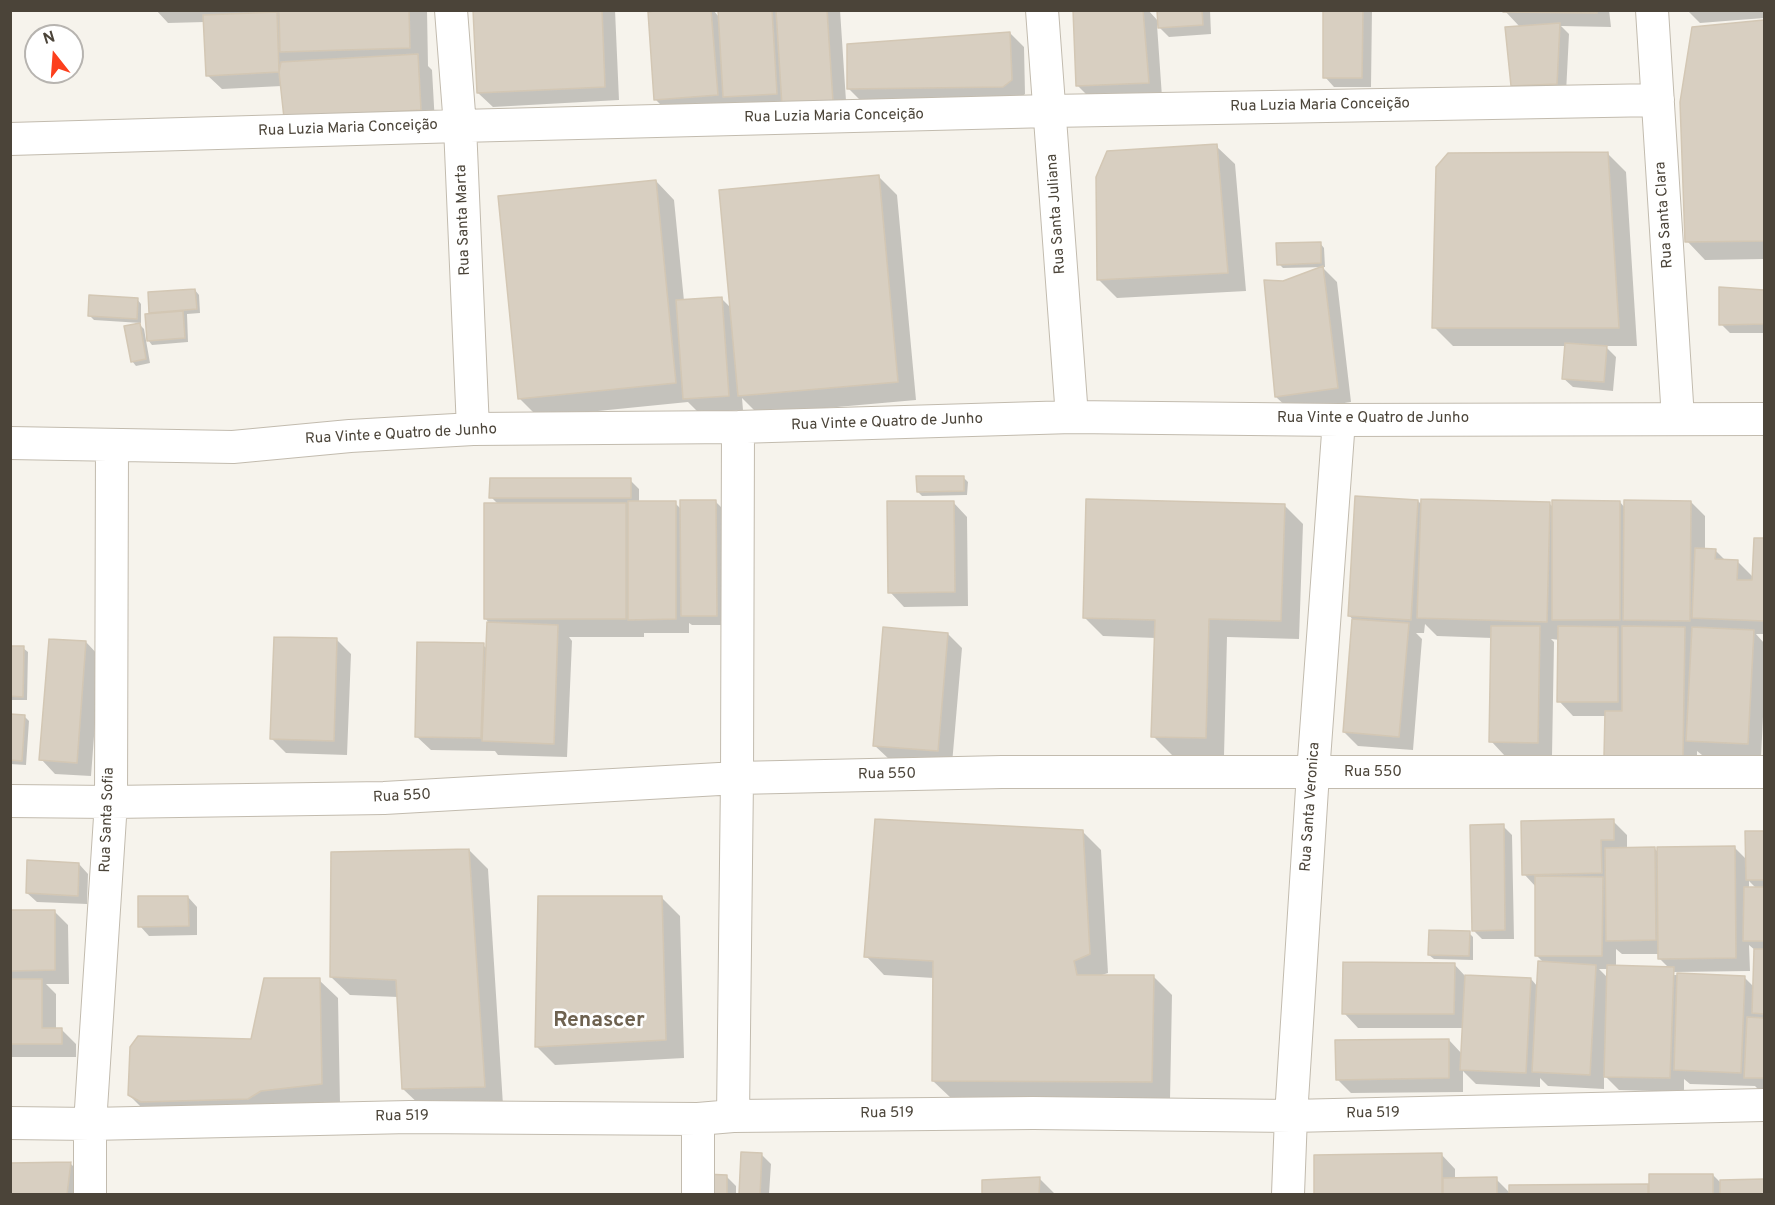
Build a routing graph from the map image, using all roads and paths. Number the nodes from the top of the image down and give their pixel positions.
1 (452, 10) edge
2 (1042, 10) edge
3 (1652, 10) edge
4 (1658, 100) junction
5 (1050, 111) junction
6 (460, 126) junction
7 (10, 139) edge
8 (1072, 417) junction
9 (1678, 419) junction
10 (1764, 419) edge
11 (1339, 420) junction
12 (738, 427) junction
13 (473, 429) junction
14 (10, 443) edge
15 (112, 444) junction
16 (1764, 772) edge
17 (1313, 773) junction
18 (737, 778) junction
19 (10, 801) edge
20 (111, 802) junction
21 (1764, 1105) edge
22 (733, 1116) junction
23 (1291, 1116) junction
24 (698, 1119) junction
25 (10, 1123) edge
26 (90, 1124) junction
27 (90, 1194) edge
28 (698, 1194) edge
29 (1288, 1194) edge

1 - 6 street, Rua Santa Marta
2 - 5 street, Rua Santa Juliana
3 - 4 street, Rua Santa Clara
4 - 5 street, Rua Luzia Maria Conceição
4 - 9 street, Rua Santa Clara
5 - 6 street, Rua Luzia Maria Conceição
5 - 8 street, Rua Santa Juliana
6 - 7 street, Rua Luzia Maria Conceição
6 - 13 street, Rua Santa Marta
8 - 11 street, Rua Vinte e Quatro de Junho
8 - 12 street, Rua Vinte e Quatro de Junho
9 - 10 street, Rua Vinte e Quatro de Junho
9 - 11 street, Rua Vinte e Quatro de Junho
11 - 17 street, Rua Santa Veronica
12 - 13 street, Rua Vinte e Quatro de Junho
12 - 18 street
13 - 15 street, Rua Vinte e Quatro de Junho
14 - 15 street, Rua Vinte e Quatro de Junho
15 - 20 street, Rua Santa Sofia
16 - 17 street, Rua 550
17 - 18 street, Rua 550
17 - 23 street, Rua Santa Veronica
18 - 20 street, Rua 550
18 - 22 street
19 - 20 street, Rua 550
20 - 26 street, Rua Santa Sofia
21 - 23 street, Rua 519
22 - 23 street, Rua 519
22 - 24 street, Rua 519
23 - 29 street, Rua Santa Veronica
24 - 26 street, Rua 519
24 - 28 street
25 - 26 street, Rua 519
26 - 27 street, Rua Santa Sofia

